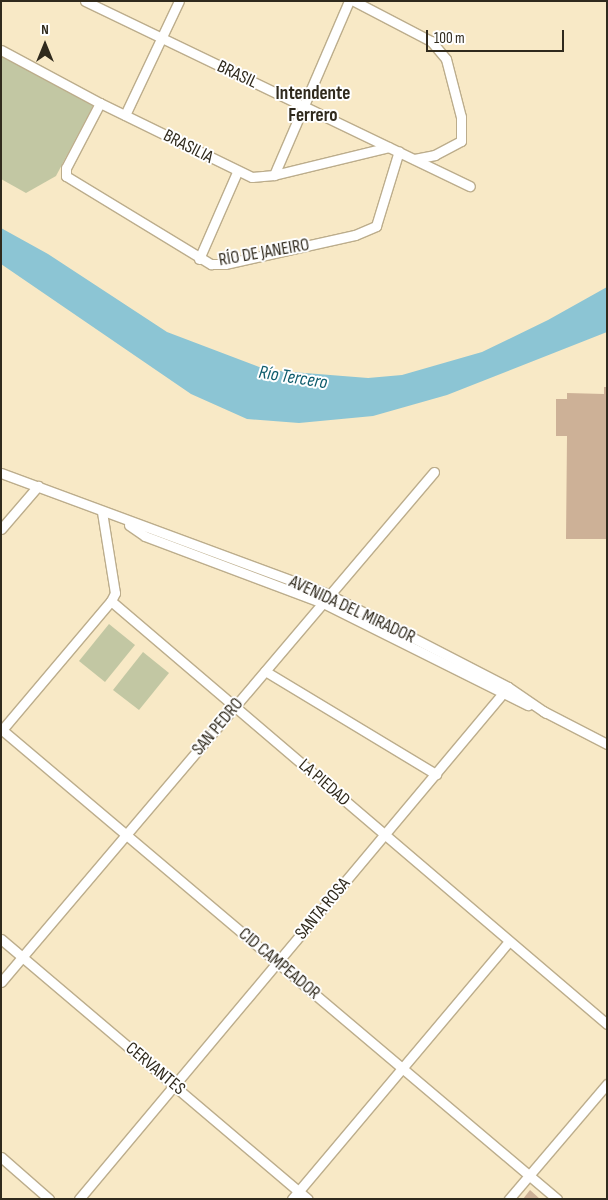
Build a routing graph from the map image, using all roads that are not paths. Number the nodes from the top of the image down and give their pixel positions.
1 (85, 1) edge
2 (180, 1) edge
3 (349, 1) edge
4 (354, 1) edge
5 (162, 40) junction
6 (1, 50) edge
7 (100, 103) junction
8 (304, 107) junction
9 (125, 115) junction
10 (389, 147) junction
11 (399, 152) junction
12 (413, 159) junction
13 (237, 172) junction
14 (274, 175) junction
15 (470, 186) dead end
16 (199, 259) junction
17 (434, 472) dead end
18 (1, 473) edge
19 (38, 486) junction
20 (102, 512) junction
21 (120, 518) junction
22 (1, 529) edge
23 (330, 595) junction
24 (111, 601) junction
25 (323, 603) junction
26 (265, 671) junction
27 (508, 687) junction
28 (502, 694) junction
29 (235, 707) junction
30 (546, 713) junction
31 (2, 730) edge
32 (607, 744) edge
33 (436, 774) junction
34 (126, 835) junction
35 (385, 835) junction
36 (1, 939) edge
37 (509, 941) junction
38 (22, 957) junction
39 (278, 962) junction
40 (1, 982) edge
41 (607, 1024) edge
42 (402, 1068) junction
43 (607, 1084) edge
44 (174, 1086) junction
45 (1, 1158) edge
46 (529, 1175) junction
47 (298, 1191) junction
48 (49, 1199) edge
49 (79, 1199) edge
50 (292, 1199) edge
51 (308, 1199) edge
52 (509, 1199) edge
53 (558, 1199) edge

1 - 5 street, BRASIL
2 - 5 street
3 - 8 street
4 - 12 street
5 - 8 street, BRASIL
5 - 9 street
6 - 7 street, BRASILIA
7 - 9 street, BRASILIA
7 - 16 street, RÍO DE JANEIRO
8 - 10 street, BRASIL
8 - 14 street
9 - 13 street, BRASILIA
10 - 11 street, BRASIL
10 - 14 street, BRASILIA
11 - 12 street, BRASIL
11 - 16 street, RÍO DE JANEIRO
12 - 15 street, BRASIL
13 - 14 street, BRASILIA
13 - 16 street
17 - 23 street, SAN PEDRO
18 - 19 street, AVENIDA DEL MIRADOR
19 - 20 street, AVENIDA DEL MIRADOR
19 - 22 street
20 - 21 street, AVENIDA DEL MIRADOR
20 - 24 street
21 - 23 street, AVENIDA DEL MIRADOR
21 - 25 street, AVENIDA DEL MIRADOR
23 - 25 street, SAN PEDRO
23 - 27 street, AVENIDA DEL MIRADOR
24 - 29 street, LA PIEDAD
24 - 31 street
25 - 26 street, SAN PEDRO
25 - 28 street, AVENIDA DEL MIRADOR
26 - 29 street, SAN PEDRO
26 - 33 street
27 - 28 street, SANTA ROSA
27 - 30 street, AVENIDA DEL MIRADOR
28 - 30 street, AVENIDA DEL MIRADOR
28 - 33 street, SANTA ROSA
29 - 34 street, SAN PEDRO
29 - 35 street, LA PIEDAD
30 - 32 street, AVENIDA DEL MIRADOR
31 - 34 street, CID CAMPEADOR
33 - 35 street, SANTA ROSA
34 - 38 street, SAN PEDRO
34 - 39 street, CID CAMPEADOR
35 - 37 street, LA PIEDAD
35 - 39 street, SANTA ROSA
36 - 38 street, CERVANTES
37 - 41 street, LA PIEDAD
37 - 42 street
38 - 40 street, SAN PEDRO
38 - 44 street, CERVANTES
39 - 42 street, CID CAMPEADOR
39 - 44 street, SANTA ROSA
42 - 46 street, CID CAMPEADOR
42 - 47 street
43 - 46 street
44 - 47 street, CERVANTES
44 - 49 street, SANTA ROSA
45 - 48 street
46 - 52 street
46 - 53 street, CID CAMPEADOR
47 - 50 street
47 - 51 street, CERVANTES

